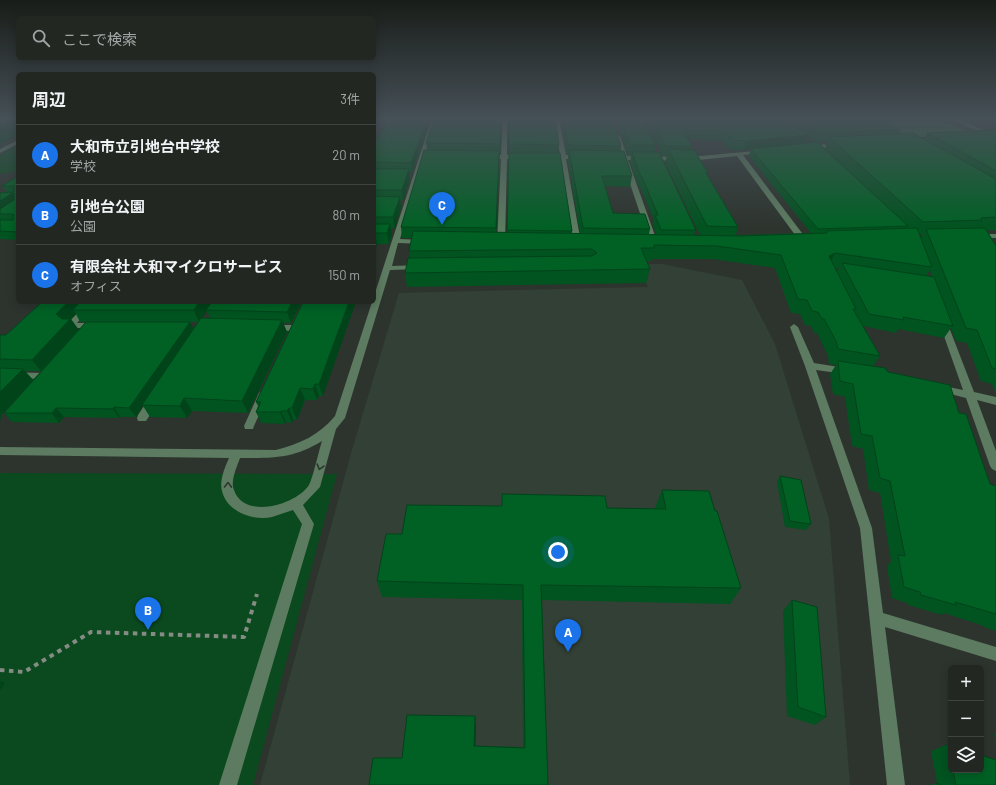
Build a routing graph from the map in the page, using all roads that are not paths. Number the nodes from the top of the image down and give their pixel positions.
1 (739, 154) edge
2 (624, 155) edge
3 (657, 155) edge
4 (731, 155) edge
5 (422, 156) joint
6 (431, 156) edge
7 (481, 156) edge
8 (503, 157) junction
9 (526, 157) edge
10 (541, 157) edge
11 (563, 157) junction
12 (586, 158) edge
13 (602, 158) edge
14 (625, 158) junction
15 (659, 158) junction
16 (663, 166) edge
17 (399, 204) edge
18 (407, 204) junction
19 (389, 231) edge
20 (399, 231) junction
21 (972, 237) edge
22 (995, 237) edge
23 (395, 241) junction
24 (804, 241) edge
25 (430, 242) edge
26 (501, 242) edge
27 (577, 243) edge
28 (654, 244) edge
29 (431, 267) edge
30 (388, 268) junction
31 (91, 304) edge
32 (940, 315) edge
33 (90, 326) junction
34 (105, 326) edge
35 (264, 327) edge
36 (794, 327) dead end
37 (294, 328) edge
38 (80, 337) edge
39 (810, 366) junction
40 (856, 373) edge
41 (0, 375) edge
42 (268, 384) edge
43 (927, 386) edge
44 (35, 387) edge
45 (159, 392) edge
46 (970, 395) junction
47 (996, 401) edge
48 (142, 418) edge
49 (248, 426) dead end
50 (331, 429) junction
51 (0, 451) edge
52 (236, 454) junction
53 (996, 466) edge
54 (296, 504) junction
55 (877, 618) junction
56 (996, 654) edge
57 (228, 785) edge
58 (896, 785) edge

1 - 24 street
2 - 14 street
3 - 15 street
4 - 15 street
5 - 6 street
5 - 18 street
7 - 8 street
8 - 9 street
8 - 26 street
10 - 11 street
11 - 12 street
11 - 27 street
13 - 14 street
14 - 15 street
14 - 28 street
15 - 16 street
17 - 18 street
18 - 20 street
19 - 20 street
20 - 23 street
21 - 22 street
23 - 25 street
23 - 30 street
29 - 30 street
30 - 50 street
31 - 33 street
32 - 46 street
33 - 34 street
33 - 38 street
35 - 37 street
36 - 39 street
39 - 40 street
39 - 55 street
41 - 44 street
42 - 49 street
43 - 46 street
45 - 48 street
46 - 47 street
46 - 53 street
50 - 52 street
50 -> 54 street
51 - 52 street
54 -> 52 street
54 - 57 street
55 - 56 street
55 - 58 street

